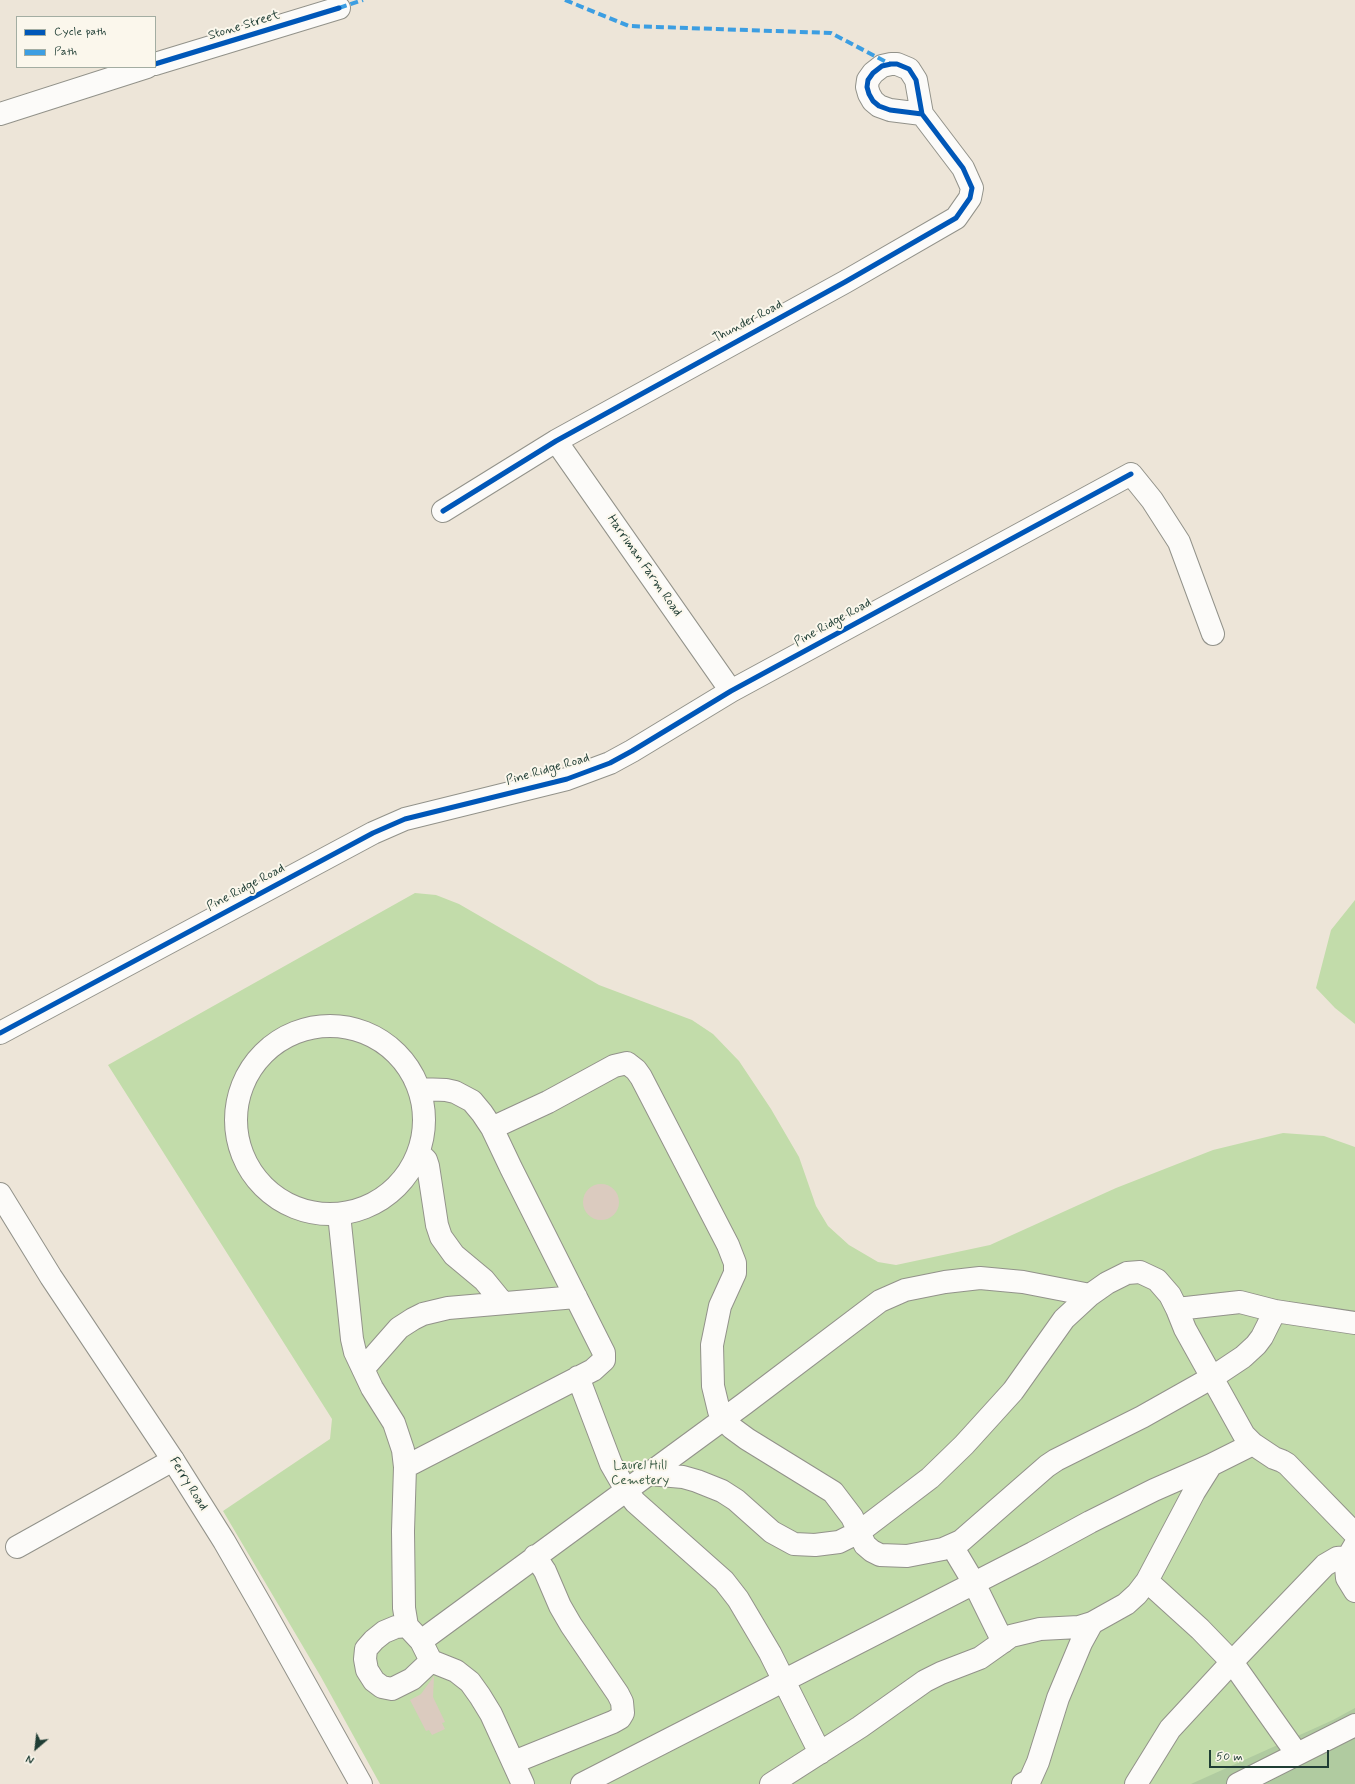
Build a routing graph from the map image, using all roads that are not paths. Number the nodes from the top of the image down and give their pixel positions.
1 (340, 8) dead end
2 (156, 64) edge
3 (144, 68) edge
4 (0, 114) edge
5 (922, 114) dead end
6 (556, 441) junction
7 (443, 511) dead end
8 (1213, 634) dead end
9 (731, 691) junction
10 (0, 1033) edge
11 (419, 1089) junction
12 (492, 1128) junction
13 (418, 1153) junction
14 (0, 1194) edge
15 (339, 1214) junction
16 (1090, 1295) junction
17 (576, 1297) junction
18 (502, 1302) junction
19 (1177, 1309) junction
20 (1276, 1311) junction
21 (1355, 1322) edge
22 (363, 1369) junction
23 (578, 1377) junction
24 (1213, 1377) junction
25 (723, 1419) junction
26 (1253, 1444) junction
27 (173, 1460) junction
28 (1212, 1465) junction
29 (405, 1467) junction
30 (649, 1474) junction
31 (626, 1490) junction
32 (859, 1532) junction
33 (1355, 1534) edge
34 (952, 1546) junction
35 (17, 1547) dead end
36 (1352, 1551) edge
37 (535, 1556) junction
38 (1147, 1582) junction
39 (974, 1583) junction
40 (1355, 1591) edge
41 (1092, 1623) junction
42 (414, 1634) junction
43 (1003, 1642) junction
44 (431, 1661) junction
45 (1232, 1662) junction
46 (783, 1680) junction
47 (1355, 1725) edge
48 (820, 1752) junction
49 (1297, 1754) junction
50 (514, 1762) junction
51 (1030, 1783) edge
52 (361, 1784) edge
53 (523, 1784) edge
54 (582, 1784) edge
55 (771, 1784) edge
56 (1136, 1784) edge
57 (1238, 1784) edge

1 - 2 street, Stone Street
3 - 4 street
5 - 6 street, Thunder Road
6 - 7 street, Thunder Road
6 - 9 street, Harriman Farm Road
8 - 9 street, Pine Ridge Road
9 - 10 street, Pine Ridge Road
11 - 12 street
11 - 13 street
11 - 15 street
12 - 17 street
12 - 25 street
13 - 15 street
13 - 18 street
14 - 27 street, Ferry Road
15 - 22 street
16 - 19 street
16 - 25 street
16 - 32 street
17 - 18 street
17 - 23 street
18 - 22 street
19 - 20 street
19 - 24 street
20 - 21 street
20 - 24 street
22 - 29 street
23 - 29 street
23 - 31 street
24 - 26 street
24 - 34 street
25 - 30 street
25 - 32 street
26 - 28 street
26 - 33 street
27 - 35 street
27 - 52 street, Ferry Road
28 - 38 street
28 - 39 street
29 - 42 street
30 - 31 street
30 - 32 street
31 - 37 street
31 - 46 street
32 - 34 street
34 - 39 street
36 - 40 street
36 - 45 street
37 - 42 street
37 - 50 street
38 - 41 street
38 - 45 street
39 - 43 street
39 - 46 street
41 - 43 street
41 - 51 street
42 - 44 street
42 - 44 street
43 - 48 street
44 - 50 street
45 - 49 street
45 - 56 street
46 - 48 street
46 - 54 street
47 - 49 street
48 - 55 street
49 - 57 street
50 - 53 street

